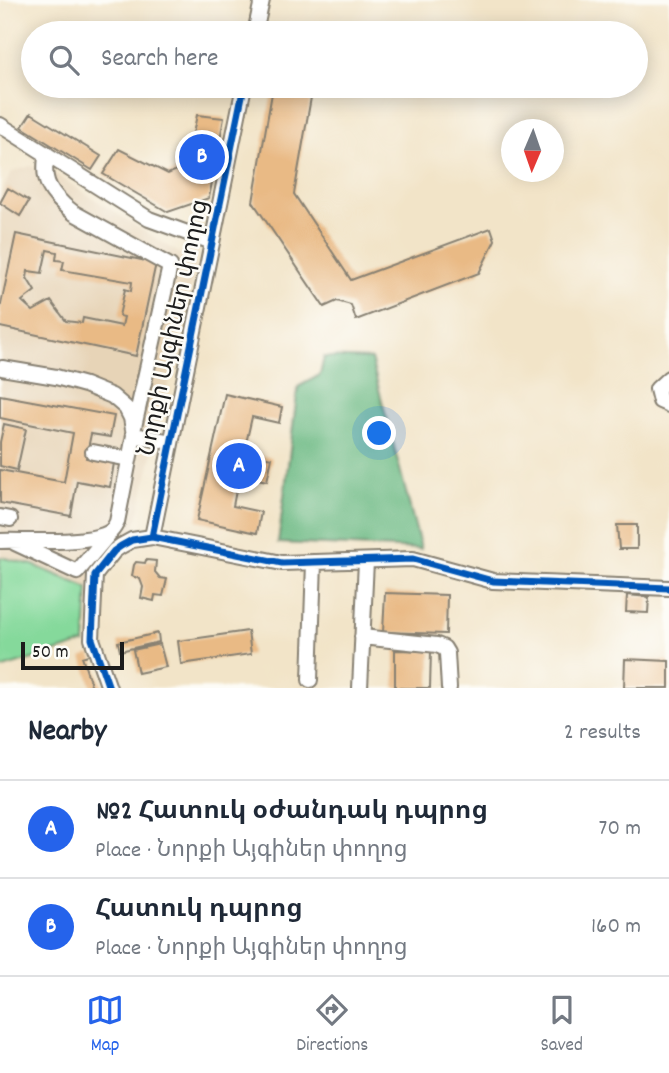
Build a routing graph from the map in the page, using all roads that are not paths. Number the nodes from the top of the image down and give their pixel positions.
1 (262, 0) edge
2 (258, 21) edge
3 (242, 98) edge
4 (0, 125) edge
5 (46, 153) junction
6 (212, 242) junction
7 (2, 368) edge
8 (669, 378) edge
9 (669, 405) edge
10 (133, 432) junction
11 (171, 442) junction
12 (93, 452) dead end
13 (129, 458) junction
14 (112, 531) junction
15 (152, 537) junction
16 (5, 541) edge
17 (366, 561) junction
18 (314, 562) junction
19 (669, 588) edge
20 (362, 637) junction
21 (310, 680) dead end
22 (110, 688) edge
23 (359, 688) edge
24 (449, 688) edge

1 - 2 street
3 - 6 street, Նորքի Այգիներ փողոց
4 - 5 street
5 - 6 street
5 - 10 street
6 - 11 street, Նորքի Այգիներ փողոց
7 - 10 street
8 - 9 street
10 - 11 street
10 - 13 street
11 - 15 street, Նորքի Այգիներ փողոց
12 - 13 street
13 - 14 street
14 - 16 street
14 - 16 street
15 - 18 street
15 - 22 street
17 - 18 street
17 - 19 street
17 - 20 street
18 - 21 street
20 - 23 street
20 - 24 street

